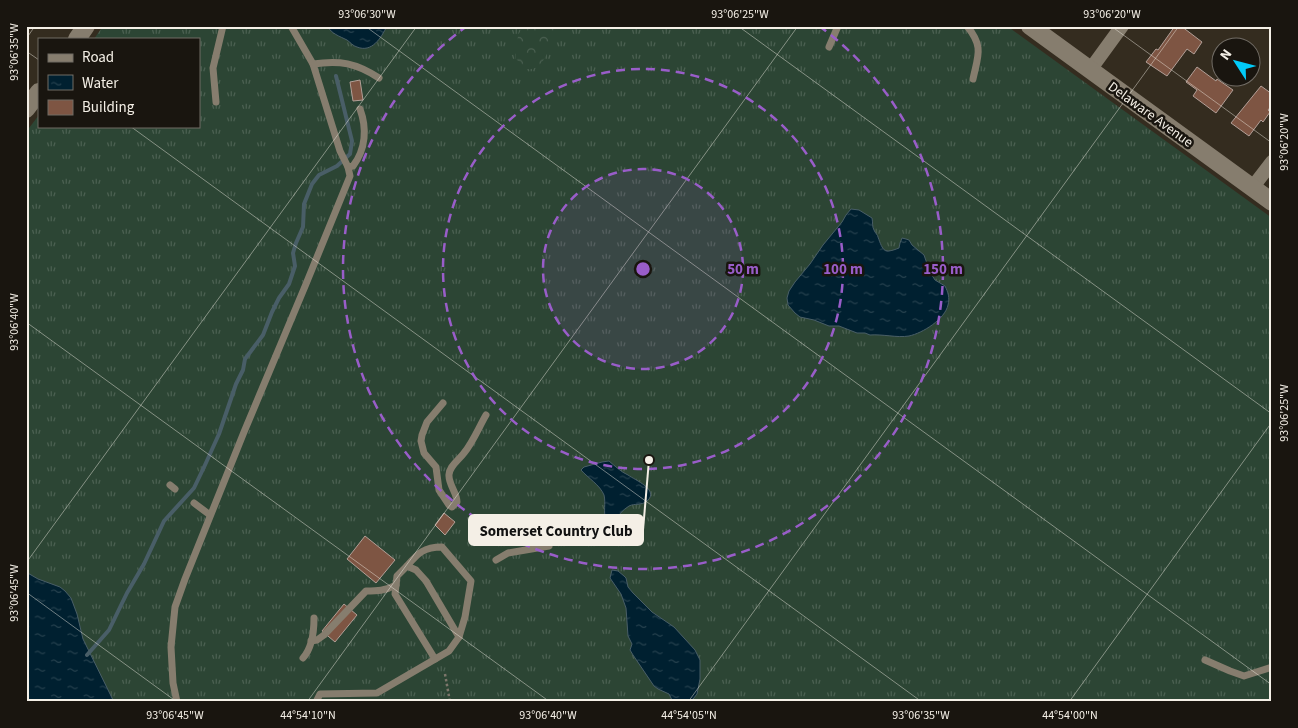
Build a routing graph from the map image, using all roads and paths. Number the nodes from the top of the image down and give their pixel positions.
1 (86, 26) edge
2 (224, 26) edge
3 (291, 26) edge
4 (838, 26) edge
5 (967, 26) edge
6 (1030, 26) edge
7 (1122, 26) edge
8 (78, 38) edge
9 (828, 46) dead end
10 (313, 64) junction
11 (1090, 70) junction
12 (380, 78) dead end
13 (973, 79) dead end
14 (38, 93) edge
15 (216, 102) dead end
16 (26, 109) edge
17 (360, 109) dead end
18 (1272, 162) edge
19 (348, 167) junction
20 (1252, 188) junction
21 (1272, 202) edge
22 (443, 403) dead end
23 (486, 415) dead end
24 (436, 467) junction
25 (450, 480) junction
26 (194, 503) dead end
27 (210, 515) junction
28 (549, 546) dead end
29 (496, 560) dead end
30 (407, 566) junction
31 (396, 585) junction
32 (314, 618) dead end
33 (459, 636) junction
34 (311, 641) junction
35 (303, 658) dead end
36 (435, 660) junction
37 (1205, 660) dead end
38 (1272, 667) edge
39 (445, 674) dead end
40 (177, 702) edge
41 (316, 702) edge
42 (450, 702) edge

1 - 8 street
2 - 15 lane
3 - 10 lane
4 - 9 lane
5 - 13 lane
6 - 11 street, Delaware Avenue
7 - 11 street
10 - 12 lane
10 - 19 lane
11 - 20 street, Delaware Avenue
14 - 16 street
17 - 19 lane
18 - 20 street
19 - 27 lane
20 - 21 street, Delaware Avenue
22 - 24 lane
23 - 25 lane
24 - 25 lane
24 - 25 lane
26 - 27 lane
27 - 40 lane
28 - 29 lane
30 - 31 lane
30 - 33 lane
30 - 33 lane
31 - 34 lane
31 - 36 lane
32 - 34 lane
33 - 36 lane
34 - 35 lane
36 - 41 lane
37 - 38 lane
39 - 42 path

